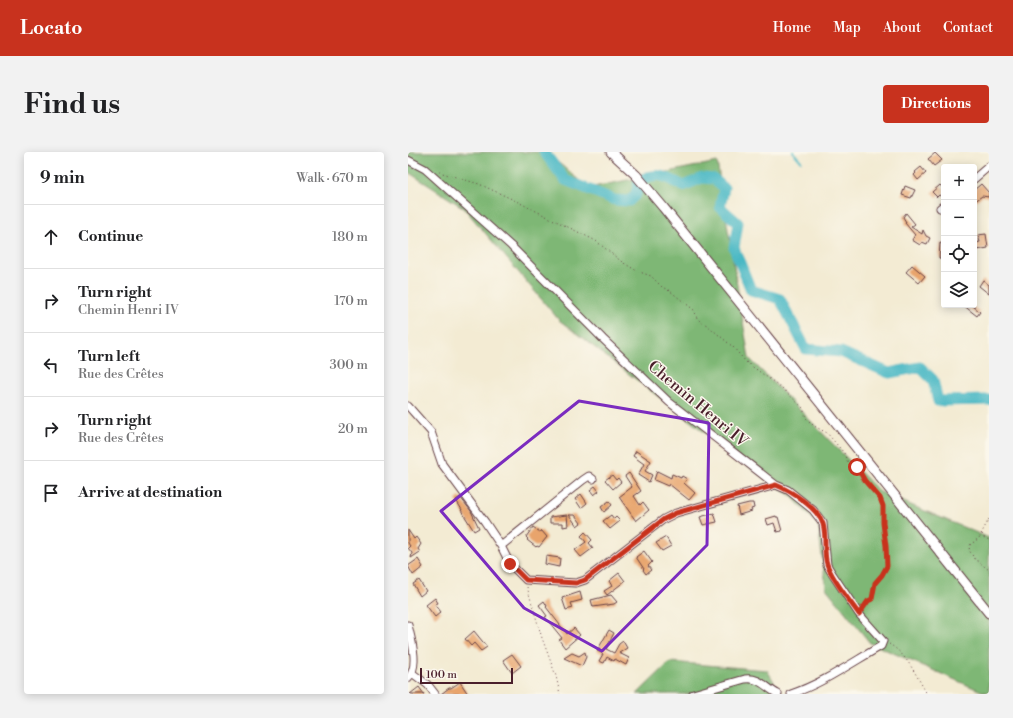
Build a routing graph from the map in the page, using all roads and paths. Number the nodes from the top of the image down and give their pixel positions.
1 (611, 152) edge
2 (408, 160) edge
3 (989, 166) edge
4 (427, 171) junction
5 (977, 176) edge
6 (408, 406) edge
7 (845, 435) junction
8 (593, 479) dead end
9 (776, 485) junction
10 (989, 519) edge
11 (982, 533) junction
12 (989, 540) edge
13 (501, 546) junction
14 (989, 570) edge
15 (526, 580) junction
16 (989, 613) edge
17 (859, 614) junction
18 (989, 621) edge
19 (408, 625) edge
20 (883, 641) junction
21 (410, 676) edge
22 (435, 694) edge
23 (560, 694) edge
24 (693, 694) edge
25 (778, 694) edge
26 (791, 694) edge
27 (927, 694) edge

1 - 7 main road
2 - 4 street, Chemin Henri IV
3 - 5 street
4 - 9 street, Chemin Henri IV
4 - 17 path
6 - 13 street
7 - 16 main road
7 - 18 main road
8 - 13 street
9 - 15 street
9 - 17 street, Chemin Henri IV
10 - 11 path
11 - 12 path
11 - 14 path
13 - 15 street
15 - 23 path
17 - 20 street, Chemin Henri IV
19 - 21 street
20 - 26 street
20 - 27 path
21 - 22 street
24 - 25 street

